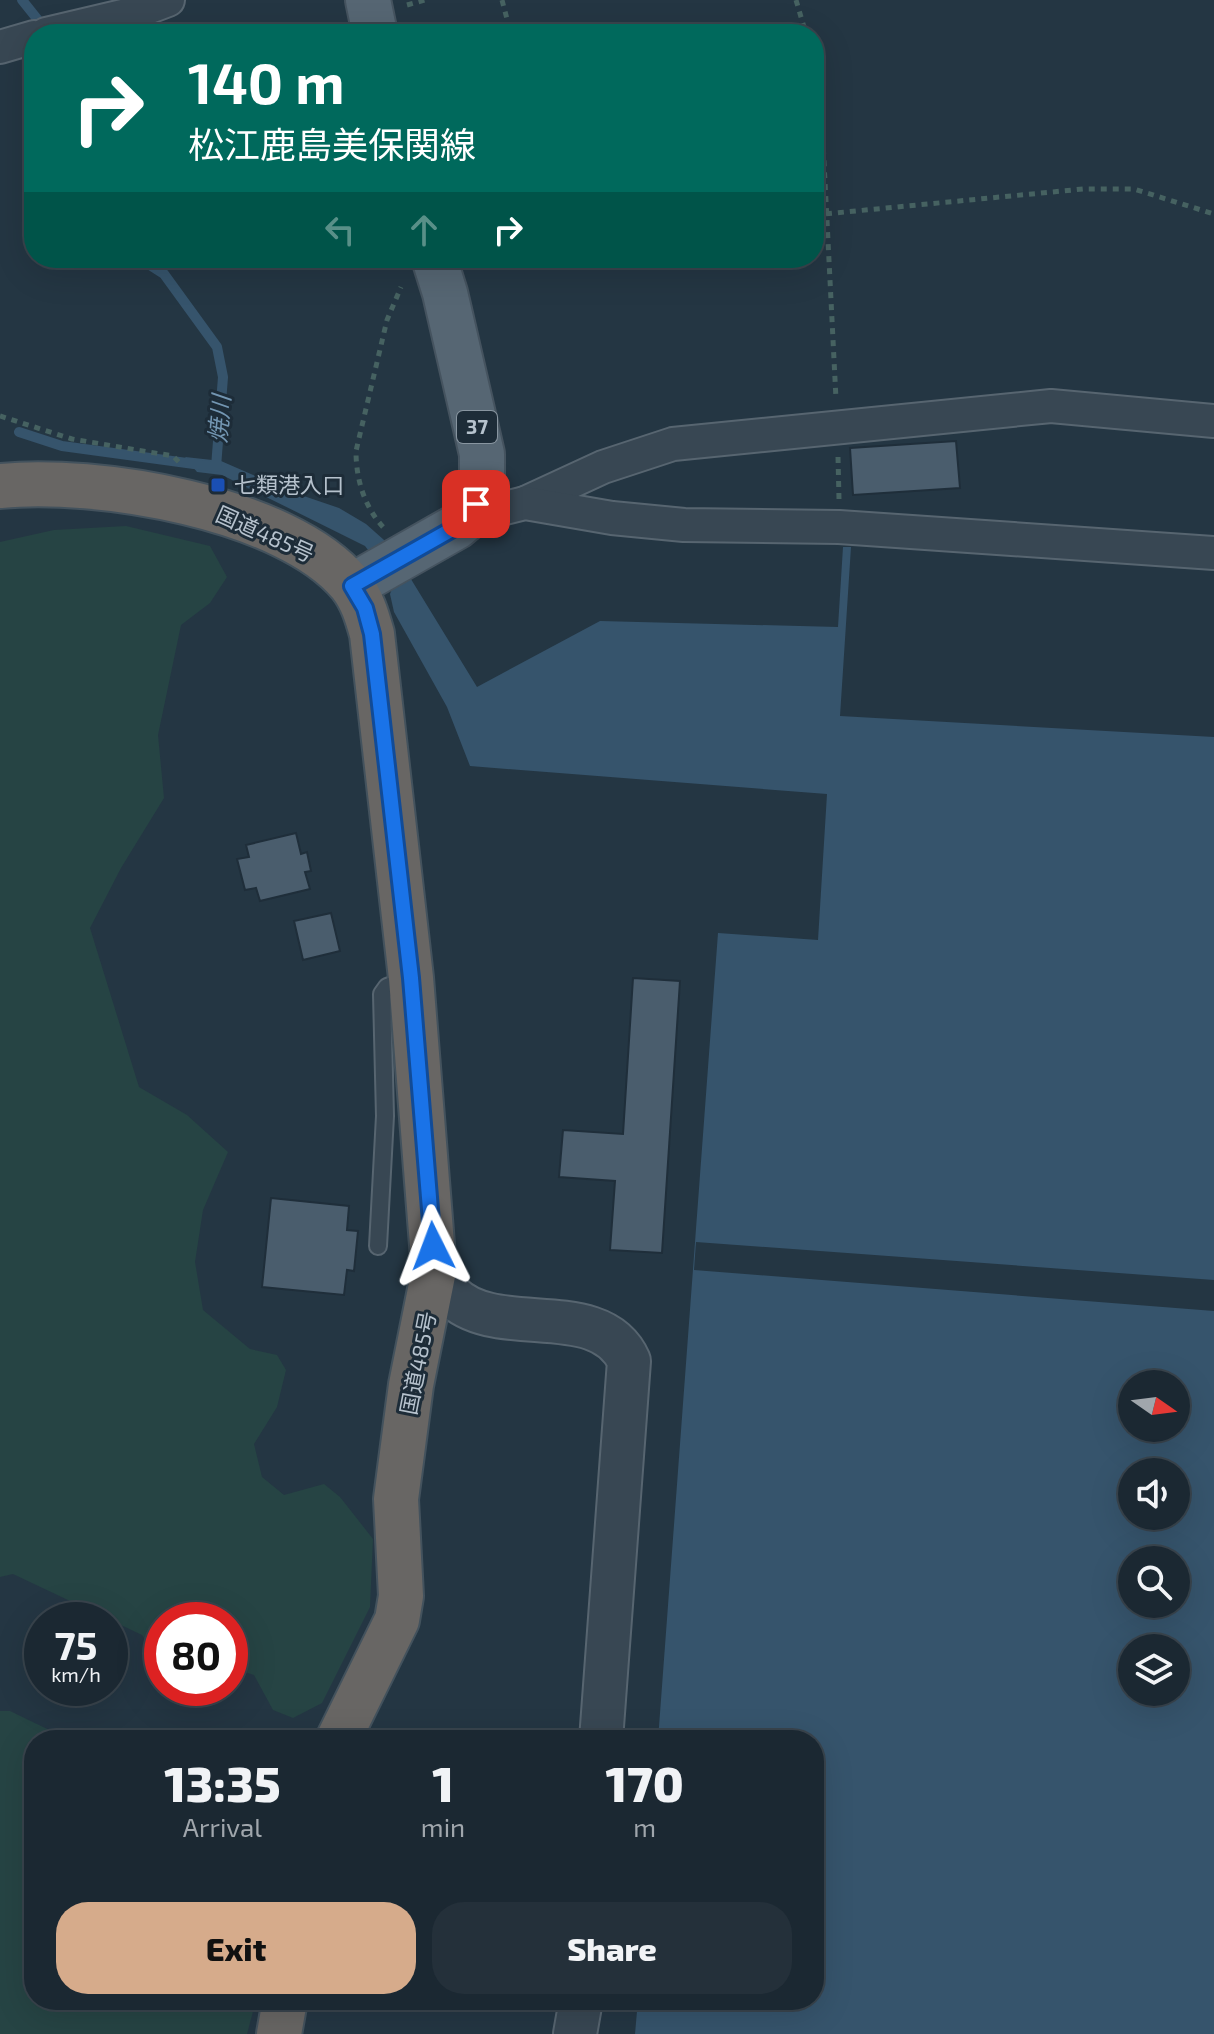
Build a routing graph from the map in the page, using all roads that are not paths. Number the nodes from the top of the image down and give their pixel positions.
1 (168, 0) edge
2 (368, 0) edge
3 (121, 24) edge
4 (373, 24) edge
5 (24, 40) edge
6 (0, 47) edge
7 (418, 269) edge
8 (1214, 421) edge
9 (0, 486) edge
10 (525, 503) junction
11 (468, 517) junction
12 (1214, 553) edge
13 (383, 568) junction
14 (411, 978) junction
15 (378, 1246) dead end
16 (434, 1270) junction
17 (343, 1730) edge
18 (602, 1730) edge
19 (283, 2010) edge
20 (579, 2010) edge
21 (279, 2034) edge
22 (575, 2034) edge

1 - 3 street
2 - 4 main road
5 - 6 street
7 - 11 main road, 37
8 - 10 street
9 - 13 highway, 国道485号
10 - 11 street
10 - 12 street
11 - 13 main road
13 - 14 highway, 国道485号
14 - 15 lane
14 - 16 highway, 国道485号
16 - 17 highway, 国道485号
16 - 18 street
19 - 21 highway
20 - 22 street

